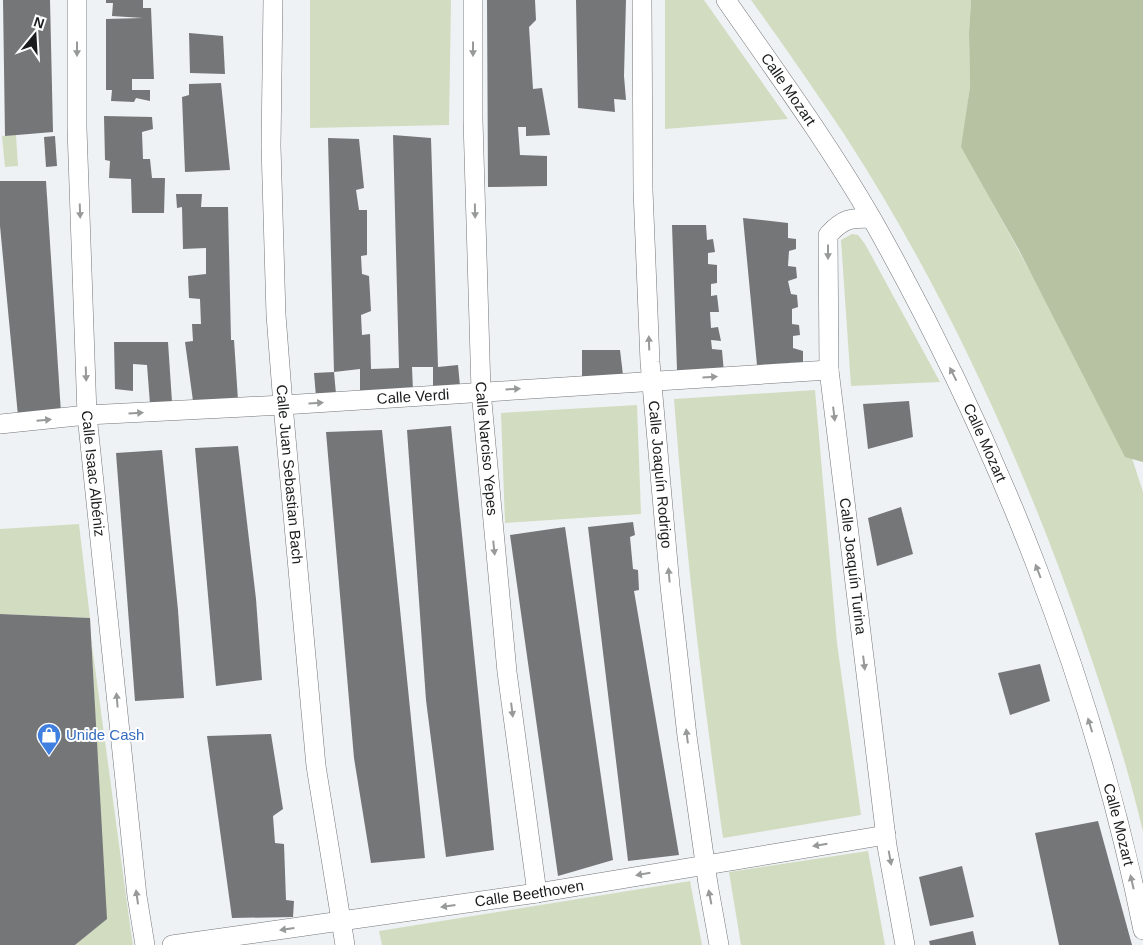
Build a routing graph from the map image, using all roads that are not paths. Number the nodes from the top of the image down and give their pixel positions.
1 (77, 0) edge
2 (273, 0) edge
3 (472, 0) edge
4 (642, 0) edge
5 (726, 0) edge
6 (871, 218) junction
7 (829, 370) junction
8 (652, 381) junction
9 (481, 392) junction
10 (283, 405) junction
11 (87, 415) junction
12 (0, 424) edge
13 (886, 834) junction
14 (705, 863) junction
15 (537, 893) junction
16 (340, 921) junction
17 (1143, 930) edge
18 (145, 945) edge
19 (172, 945) edge
20 (345, 945) edge
21 (719, 945) edge
22 (905, 945) edge

1 -> 11 street, Calle Isaac Albéniz
2 - 10 street, Calle Juan Sebastian Bach
3 -> 9 street, Calle Narciso Yepes
8 -> 4 street, Calle Joaquín Rodrigo
5 - 6 street, Calle Mozart
6 -> 7 street, Calle Joaquín Turina
17 -> 6 street, Calle Mozart
8 -> 7 street, Calle Verdi
7 -> 13 street, Calle Joaquín Turina
9 -> 8 street, Calle Verdi
14 -> 8 street, Calle Joaquín Rodrigo
10 -> 9 street, Calle Verdi
9 -> 15 street, Calle Narciso Yepes
11 -> 10 street, Calle Verdi
10 - 16 street, Calle Juan Sebastian Bach
12 -> 11 street, Calle Verdi
18 -> 11 street, Calle Isaac Albéniz
13 -> 14 street, Calle Beethoven
13 -> 22 street, Calle Joaquín Turina
14 -> 15 street, Calle Beethoven
21 -> 14 street, Calle Joaquín Rodrigo
15 -> 16 street, Calle Beethoven
16 -> 19 street, Calle Beethoven
16 - 20 street, Calle Juan Sebastian Bach

